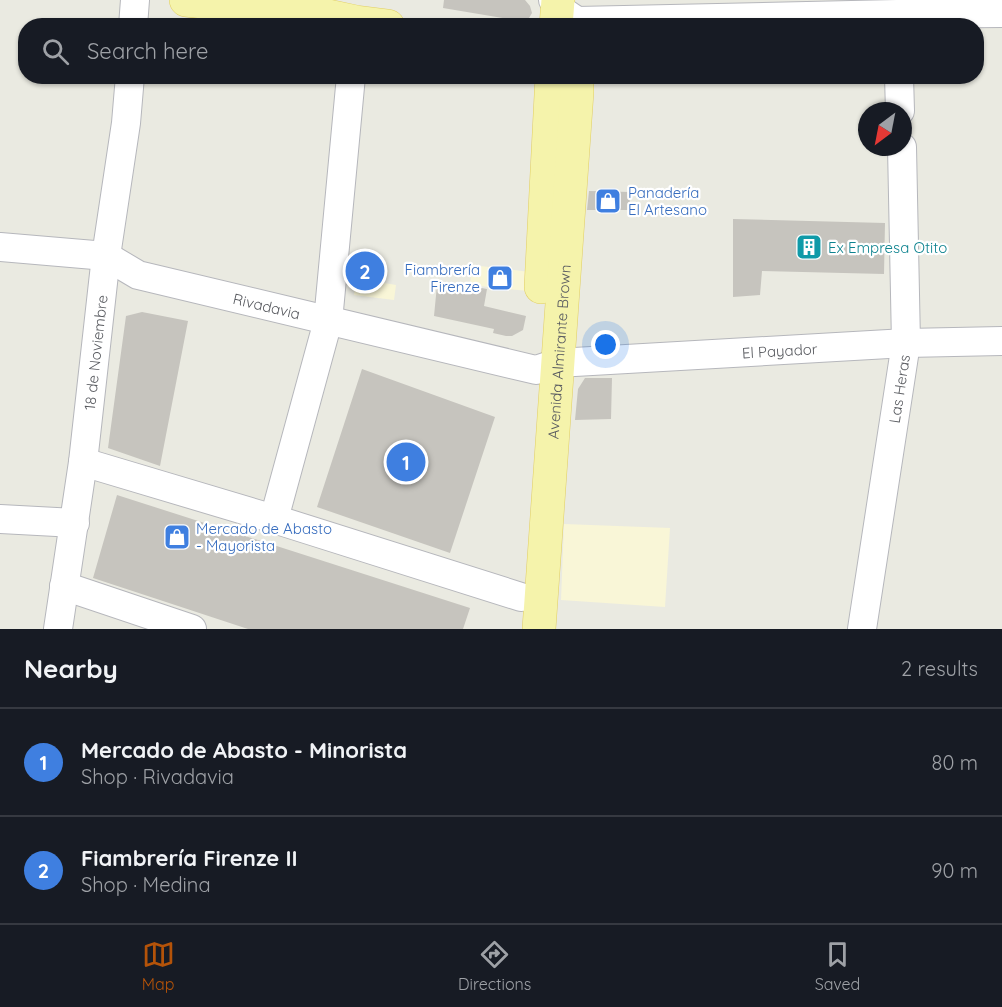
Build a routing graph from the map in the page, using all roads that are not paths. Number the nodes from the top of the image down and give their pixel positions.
1 (135, 0) edge
2 (186, 0) edge
3 (566, 11) edge
4 (897, 13) edge
5 (1002, 13) edge
6 (343, 16) edge
7 (134, 18) edge
8 (129, 84) edge
9 (350, 84) edge
10 (552, 84) edge
11 (577, 84) edge
12 (899, 84) edge
13 (900, 102) edge
14 (902, 156) edge
15 (0, 247) edge
16 (106, 256) junction
17 (328, 321) junction
18 (1002, 341) edge
19 (906, 344) junction
20 (547, 366) junction
21 (83, 462) junction
22 (0, 519) edge
23 (274, 519) junction
24 (75, 523) junction
25 (64, 586) junction
26 (520, 613) edge
27 (58, 629) edge
28 (192, 629) edge
29 (539, 629) edge
30 (862, 629) edge

1 - 7 street
2 - 6 main road
3 - 4 street
4 - 5 street
8 - 16 street, 18 de Noviembre
9 - 17 street
10 - 20 main road, Avenida Almirante Brown
11 - 20 main road, Avenida Almirante Brown
12 - 13 street
14 - 19 street, Las Heras
15 - 16 street, Rivadavia
16 - 17 street, Rivadavia
16 - 21 street, 18 de Noviembre
17 - 20 street, Rivadavia
17 - 23 street
18 - 19 street, El Payador
19 - 20 street, El Payador
19 - 30 street, Las Heras
20 - 26 main road, Avenida Almirante Brown
20 - 29 main road, Avenida Almirante Brown
21 - 23 street
21 - 24 street, 18 de Noviembre
22 - 24 street
23 - 26 street
24 - 25 street, 18 de Noviembre
25 - 27 street, 18 de Noviembre
25 - 28 street

